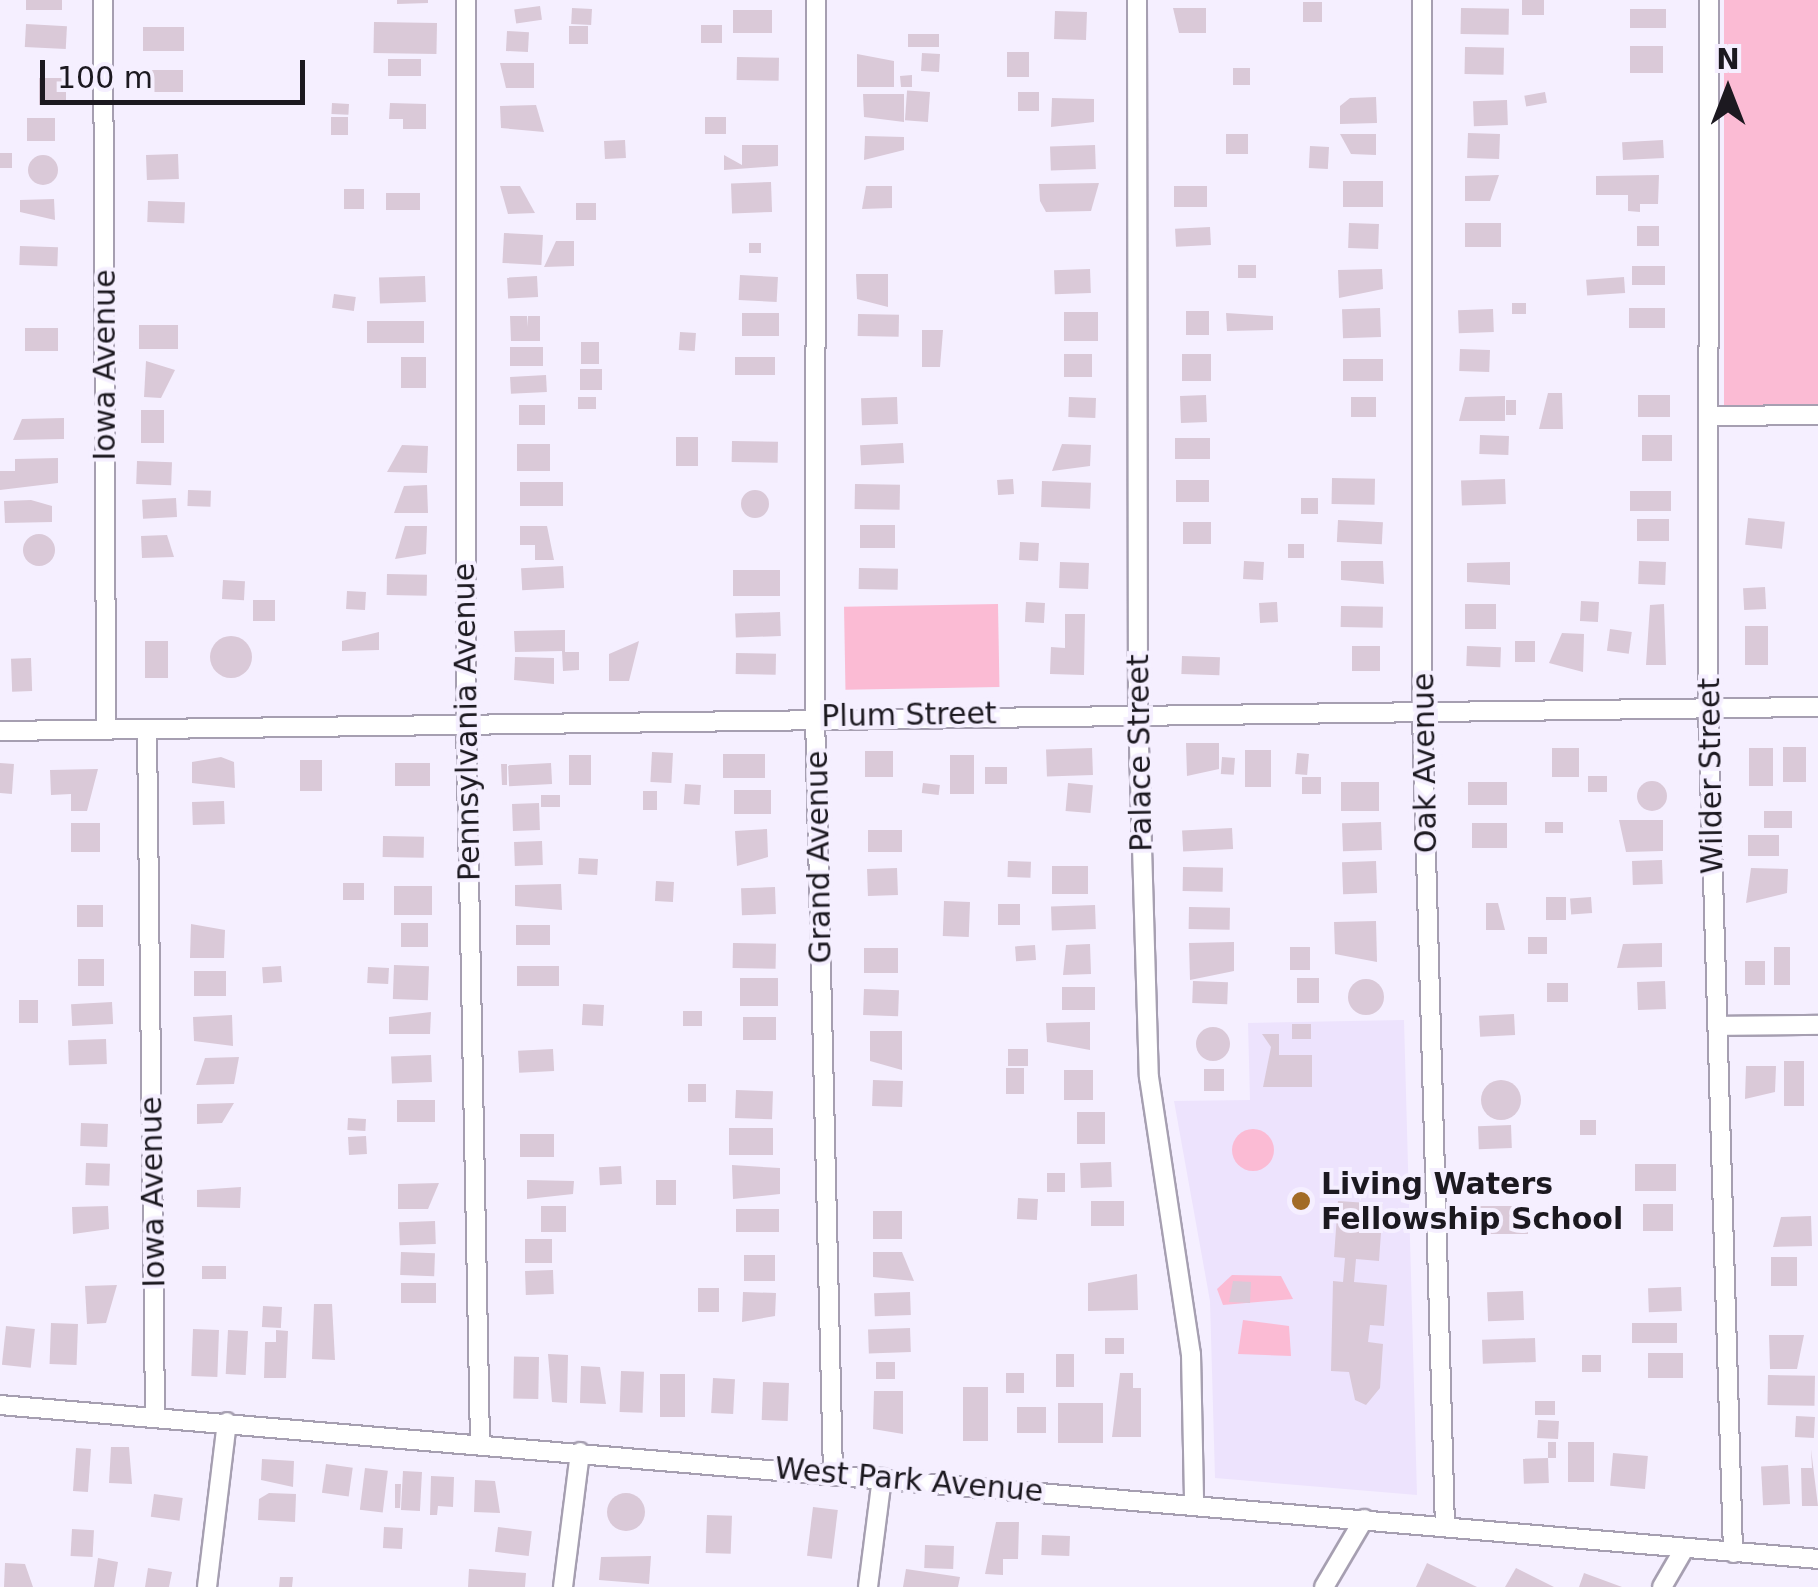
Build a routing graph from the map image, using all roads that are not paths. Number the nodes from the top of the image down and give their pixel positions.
1 (103, 0) edge
2 (466, 0) edge
3 (816, 0) edge
4 (1137, 0) edge
5 (1422, 0) edge
6 (1709, 0) edge
7 (1818, 415) edge
8 (1709, 416) junction
9 (1818, 707) edge
10 (1708, 709) junction
11 (1138, 712) junction
12 (1422, 714) junction
13 (815, 716) junction
14 (466, 720) junction
15 (106, 729) junction
16 (147, 729) junction
17 (0, 731) edge
18 (1718, 1026) junction
19 (1818, 1026) edge
20 (0, 1405) edge
21 (156, 1416) junction
22 (228, 1422) junction
23 (480, 1444) junction
24 (580, 1452) junction
25 (833, 1474) junction
26 (882, 1478) junction
27 (1194, 1504) junction
28 (1364, 1519) junction
29 (1444, 1526) junction
30 (1684, 1549) junction
31 (1733, 1553) junction
32 (1818, 1559) edge
33 (207, 1587) edge
34 (564, 1587) edge
35 (868, 1587) edge
36 (1324, 1587) edge
37 (1662, 1587) edge

1 - 15 street, Iowa Avenue
2 - 14 street, Pennsylvania Avenue
3 - 13 street, Grand Avenue
4 - 11 street, Palace Street
5 - 12 street, Oak Avenue
6 - 8 street, Wilder Street
7 - 8 street
8 - 10 street, Wilder Street
9 - 10 street, Plum Street
10 - 12 street, Plum Street
10 - 18 street, Wilder Street
11 - 12 street, Plum Street
11 - 13 street, Plum Street
11 - 27 street, Palace Street
12 - 29 street, Oak Avenue
13 - 14 street, Plum Street
13 - 25 street, Grand Avenue
14 - 16 street, Plum Street
14 - 23 street, Pennsylvania Avenue
15 - 16 street, Plum Street
15 - 17 street, Plum Street
16 - 21 street, Iowa Avenue
18 - 19 street
18 - 31 street, Wilder Street
20 - 21 street, West Park Avenue
21 - 22 street, West Park Avenue
22 - 23 street, West Park Avenue
22 - 33 street
23 - 24 street, West Park Avenue
24 - 25 street, West Park Avenue
24 - 34 street
25 - 26 street, West Park Avenue
26 - 27 street, West Park Avenue
26 - 35 street
27 - 28 street, West Park Avenue
28 - 29 street, West Park Avenue
28 - 36 street
29 - 30 street, West Park Avenue
30 - 31 street, West Park Avenue
30 - 37 street
31 - 32 street, West Park Avenue

